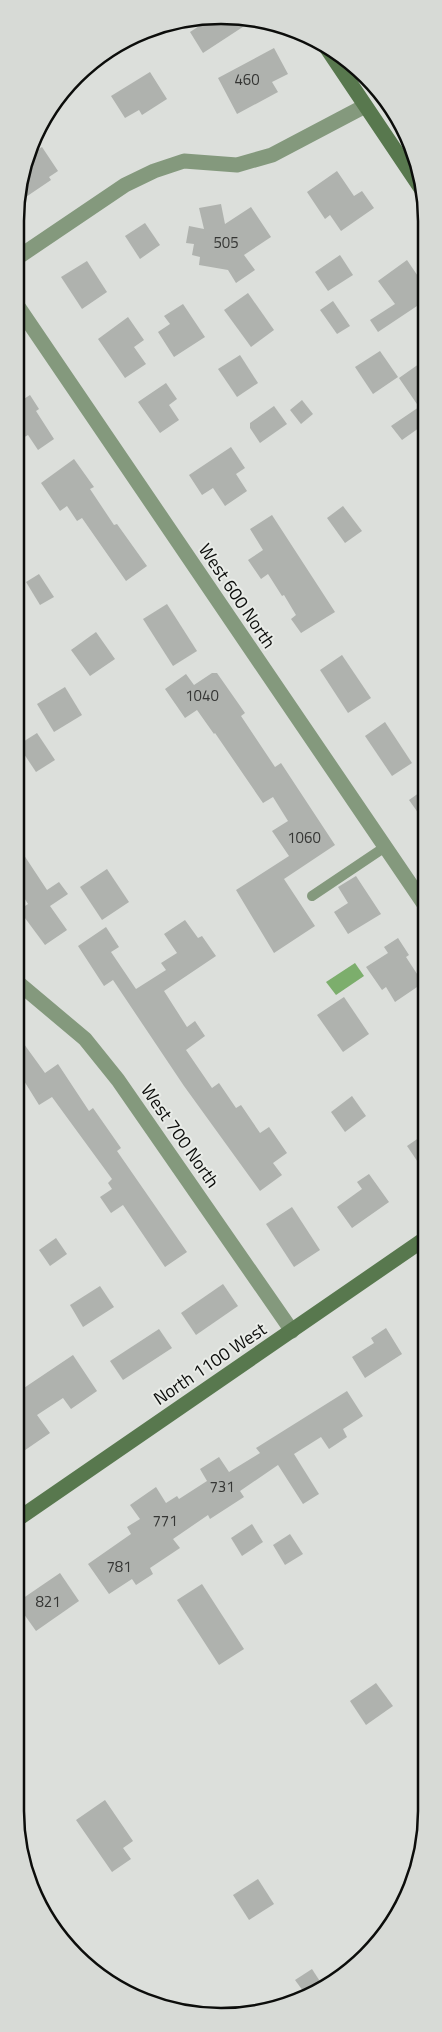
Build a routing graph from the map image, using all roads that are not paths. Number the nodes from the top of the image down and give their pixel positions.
1 (334, 60) edge
2 (365, 106) junction
3 (413, 177) edge
4 (24, 253) edge
5 (24, 315) edge
6 (385, 847) junction
7 (418, 895) edge
8 (312, 896) dead end
9 (24, 988) edge
10 (418, 1244) edge
11 (292, 1331) junction
12 (24, 1515) edge

1 - 2 street
2 - 3 street
2 - 4 street
5 - 6 street, West 600 North
6 - 7 street, West 600 North
6 - 8 lane
9 - 11 street, West 700 North
10 - 11 street, North 1100 West
11 - 12 street, North 1100 West

